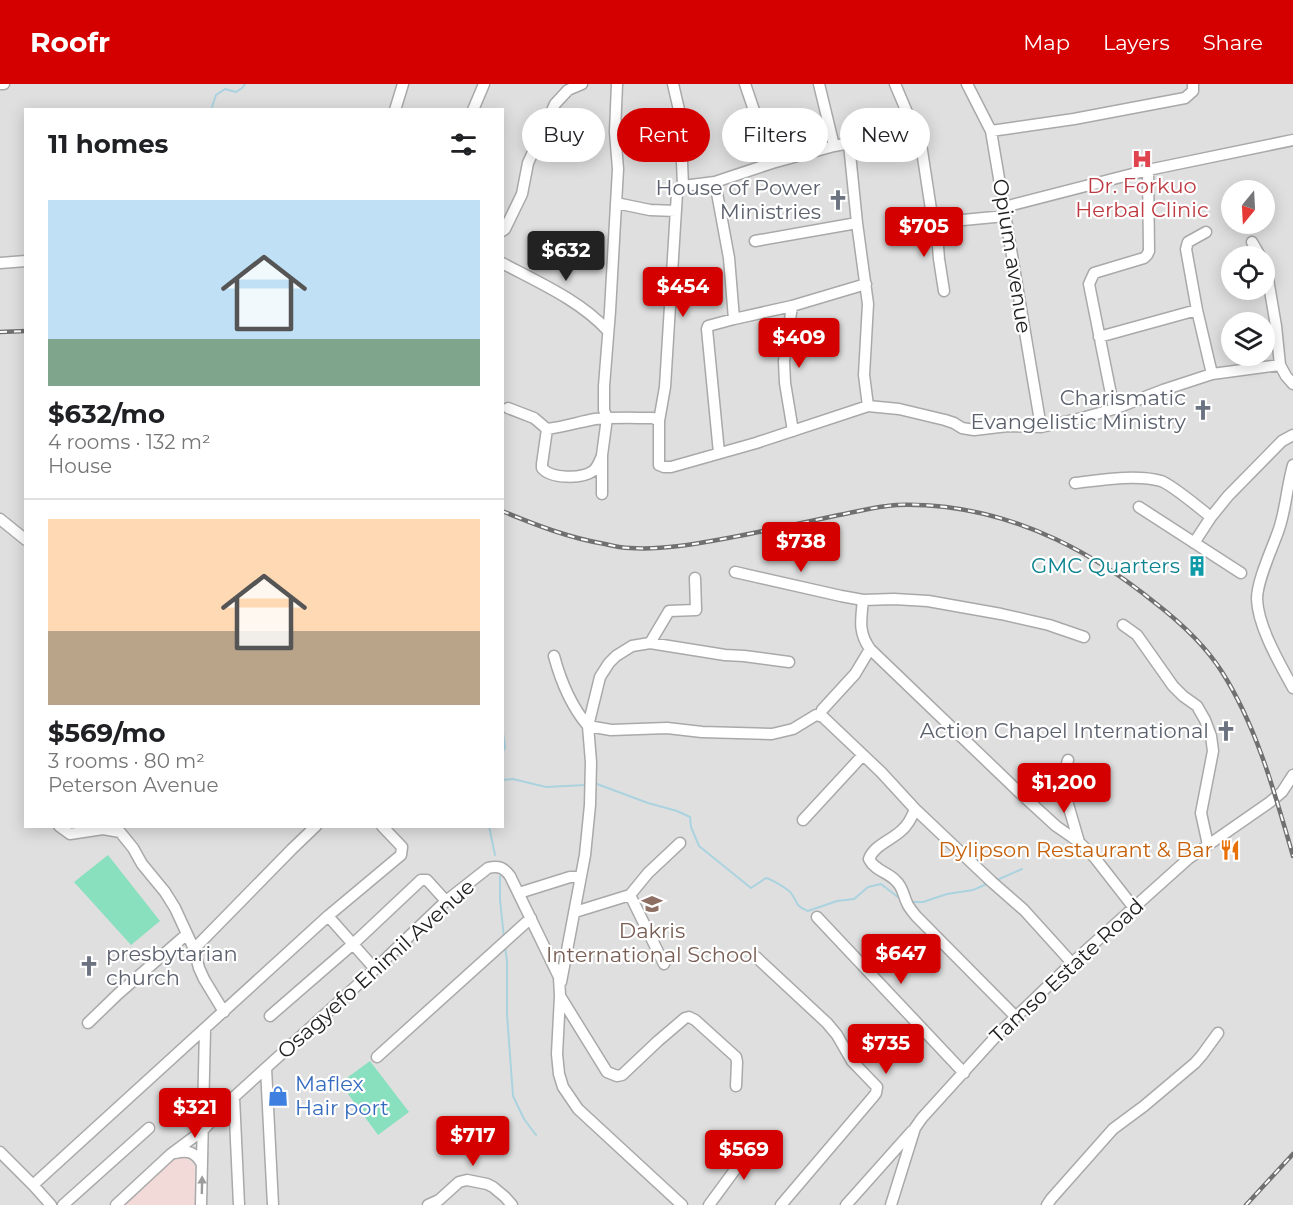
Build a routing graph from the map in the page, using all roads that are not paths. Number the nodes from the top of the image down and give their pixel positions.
1 (403, 84) edge
2 (484, 84) edge
3 (582, 84) edge
4 (617, 84) edge
5 (673, 84) edge
6 (745, 84) edge
7 (819, 84) edge
8 (895, 84) edge
9 (1193, 84) edge
10 (971, 86) edge
11 (396, 108) edge
12 (474, 108) edge
13 (905, 108) edge
14 (991, 131) junction
15 (1293, 140) edge
16 (840, 145) edge
17 (834, 146) junction
18 (851, 162) edge
19 (924, 162) edge
20 (772, 164) junction
21 (1148, 170) junction
22 (715, 182) junction
23 (683, 186) junction
24 (616, 203) junction
25 (676, 211) junction
26 (1005, 211) junction
27 (936, 220) junction
28 (857, 223) junction
29 (504, 230) edge
30 (1206, 232) dead end
31 (755, 241) dead end
32 (1252, 242) dead end
33 (1254, 246) edge
34 (24, 261) edge
35 (0, 263) edge
36 (504, 264) edge
37 (866, 284) junction
38 (944, 291) dead end
39 (1272, 300) edge
40 (792, 306) junction
41 (1197, 310) junction
42 (734, 319) junction
43 (608, 330) junction
44 (1099, 337) junction
45 (1280, 365) junction
46 (1212, 374) junction
47 (1293, 384) edge
48 (868, 406) junction
49 (508, 408) dead end
50 (1114, 410) junction
51 (607, 418) junction
52 (658, 421) junction
53 (1041, 427) junction
54 (547, 429) junction
55 (794, 431) junction
56 (1293, 435) edge
57 (719, 453) junction
58 (602, 455) junction
59 (1293, 467) edge
60 (1075, 483) dead end
61 (602, 494) dead end
62 (1139, 507) dead end
63 (1211, 518) junction
64 (0, 519) edge
65 (24, 538) edge
66 (1194, 543) junction
67 (735, 572) dead end
68 (1241, 573) dead end
69 (695, 578) dead end
70 (863, 600) junction
71 (1124, 625) dead end
72 (1084, 637) dead end
73 (650, 642) junction
74 (870, 650) junction
75 (554, 656) dead end
76 (789, 662) dead end
77 (1293, 688) edge
78 (820, 716) junction
79 (588, 726) junction
80 (863, 755) junction
81 (1068, 760) dead end
82 (1293, 775) edge
83 (915, 809) junction
84 (803, 820) dead end
85 (62, 828) edge
86 (314, 828) edge
87 (384, 828) edge
88 (122, 829) edge
89 (1079, 842) junction
90 (680, 843) dead end
91 (1208, 845) junction
92 (581, 877) junction
93 (519, 893) junction
94 (630, 895) junction
95 (446, 901) junction
96 (1134, 908) junction
97 (575, 912) junction
98 (328, 916) junction
99 (817, 917) dead end
100 (531, 918) junction
101 (187, 934) junction
102 (352, 944) junction
103 (194, 949) junction
104 (756, 957) dead end
105 (1072, 963) junction
106 (664, 964) dead end
107 (375, 969) junction
108 (560, 992) junction
109 (225, 1012) junction
110 (270, 1016) dead end
111 (1016, 1017) junction
112 (88, 1023) dead end
113 (205, 1029) junction
114 (1218, 1032) dead end
115 (377, 1057) dead end
116 (266, 1068) junction
117 (964, 1073) junction
118 (736, 1086) dead end
119 (234, 1097) junction
120 (149, 1128) dead end
121 (915, 1128) junction
122 (202, 1131) junction
123 (760, 1142) dead end
124 (0, 1152) edge
125 (171, 1154) junction
126 (202, 1164) junction
127 (33, 1185) junction
128 (51, 1205) edge
129 (63, 1205) edge
130 (116, 1205) edge
131 (201, 1205) edge
132 (239, 1205) edge
133 (273, 1205) edge
134 (428, 1205) edge
135 (512, 1205) edge
136 (682, 1205) edge
137 (709, 1205) edge
138 (781, 1205) edge
139 (846, 1205) edge
140 (891, 1205) edge
141 (1047, 1205) edge

1 - 11 street
2 - 12 street
3 - 29 street
4 - 24 street
5 - 23 street
6 - 20 street
7 - 17 street
8 - 13 street
9 - 14 street
10 - 14 street, Opium avenue
14 - 26 street, Opium avenue
15 - 21 street
16 - 17 street
17 - 20 street
18 - 28 street
19 - 27 street
20 - 22 street
21 - 26 street
21 - 44 street
22 - 23 street
22 - 42 street
23 - 25 street
24 - 25 street
24 - 43 street
25 - 52 street
26 - 27 street
26 - 53 street, Opium avenue
27 - 38 street
28 - 31 street
28 - 37 street
30 - 41 street
32 - 33 street
34 - 35 street
36 - 43 street
37 - 40 street
37 - 48 street
39 - 45 street
40 - 42 street
40 - 55 street
41 - 44 street
41 - 46 street
42 - 57 street
43 - 51 street
44 - 50 street
45 - 46 street
45 - 47 street
46 - 50 street
48 - 53 street
48 - 55 street
49 - 54 street
50 - 53 street
51 - 52 street
51 - 54 street
51 - 58 street
52 - 57 street
54 - 58 street
55 - 57 street
56 - 63 street
58 - 61 street
59 - 77 street
60 - 63 street
62 - 66 street
63 - 66 street
64 - 65 street
66 - 68 street
67 - 70 street
69 - 73 street
70 - 72 street
70 - 74 street
71 - 91 street
73 - 76 street
73 - 79 street
74 - 78 street
74 - 89 street
75 - 79 street
78 - 79 street
78 - 80 street
79 - 92 street
80 - 83 street
80 - 84 street
81 - 89 street
82 - 91 street, Tamso Estate Road
83 - 105 street
83 - 111 street
85 - 88 street
86 - 103 street
87 - 98 street
88 - 101 street
89 - 96 street
90 - 94 street
91 - 96 street, Tamso Estate Road
92 - 93 street
92 - 97 street
93 - 95 street, Osagyefo Enimil Avenue
93 - 100 street, Osagyefo Enimil Avenue
94 - 97 street
94 - 106 street
95 - 102 street
95 - 107 street, Osagyefo Enimil Avenue
96 - 105 street, Tamso Estate Road
97 - 108 street
98 - 102 street
98 - 109 street
99 - 117 street
100 - 108 street, Osagyefo Enimil Avenue
100 - 115 street
101 - 103 street
101 - 112 street
102 - 107 street
102 - 110 street
103 - 109 street
104 - 138 street
105 - 111 street, Tamso Estate Road
107 - 116 street, Osagyefo Enimil Avenue
108 - 118 street
108 - 136 street, Osagyefo Enimil Avenue
109 - 113 street
111 - 117 street, Tamso Estate Road
113 - 122 street
113 - 127 street
114 - 141 street
116 - 119 street, Osagyefo Enimil Avenue
116 - 133 street
117 - 121 street, Tamso Estate Road
119 - 122 street, Osagyefo Enimil Avenue
119 - 132 street
120 - 129 street
121 - 139 street
121 - 140 street, Tamso Estate Road
122 - 125 street, Osagyefo Enimil Avenue
122 - 126 street
123 - 137 street
124 - 127 street
125 - 126 street
125 - 130 street, Osagyefo Enimil Avenue
131 -> 126 street
127 - 128 street
134 - 135 street

